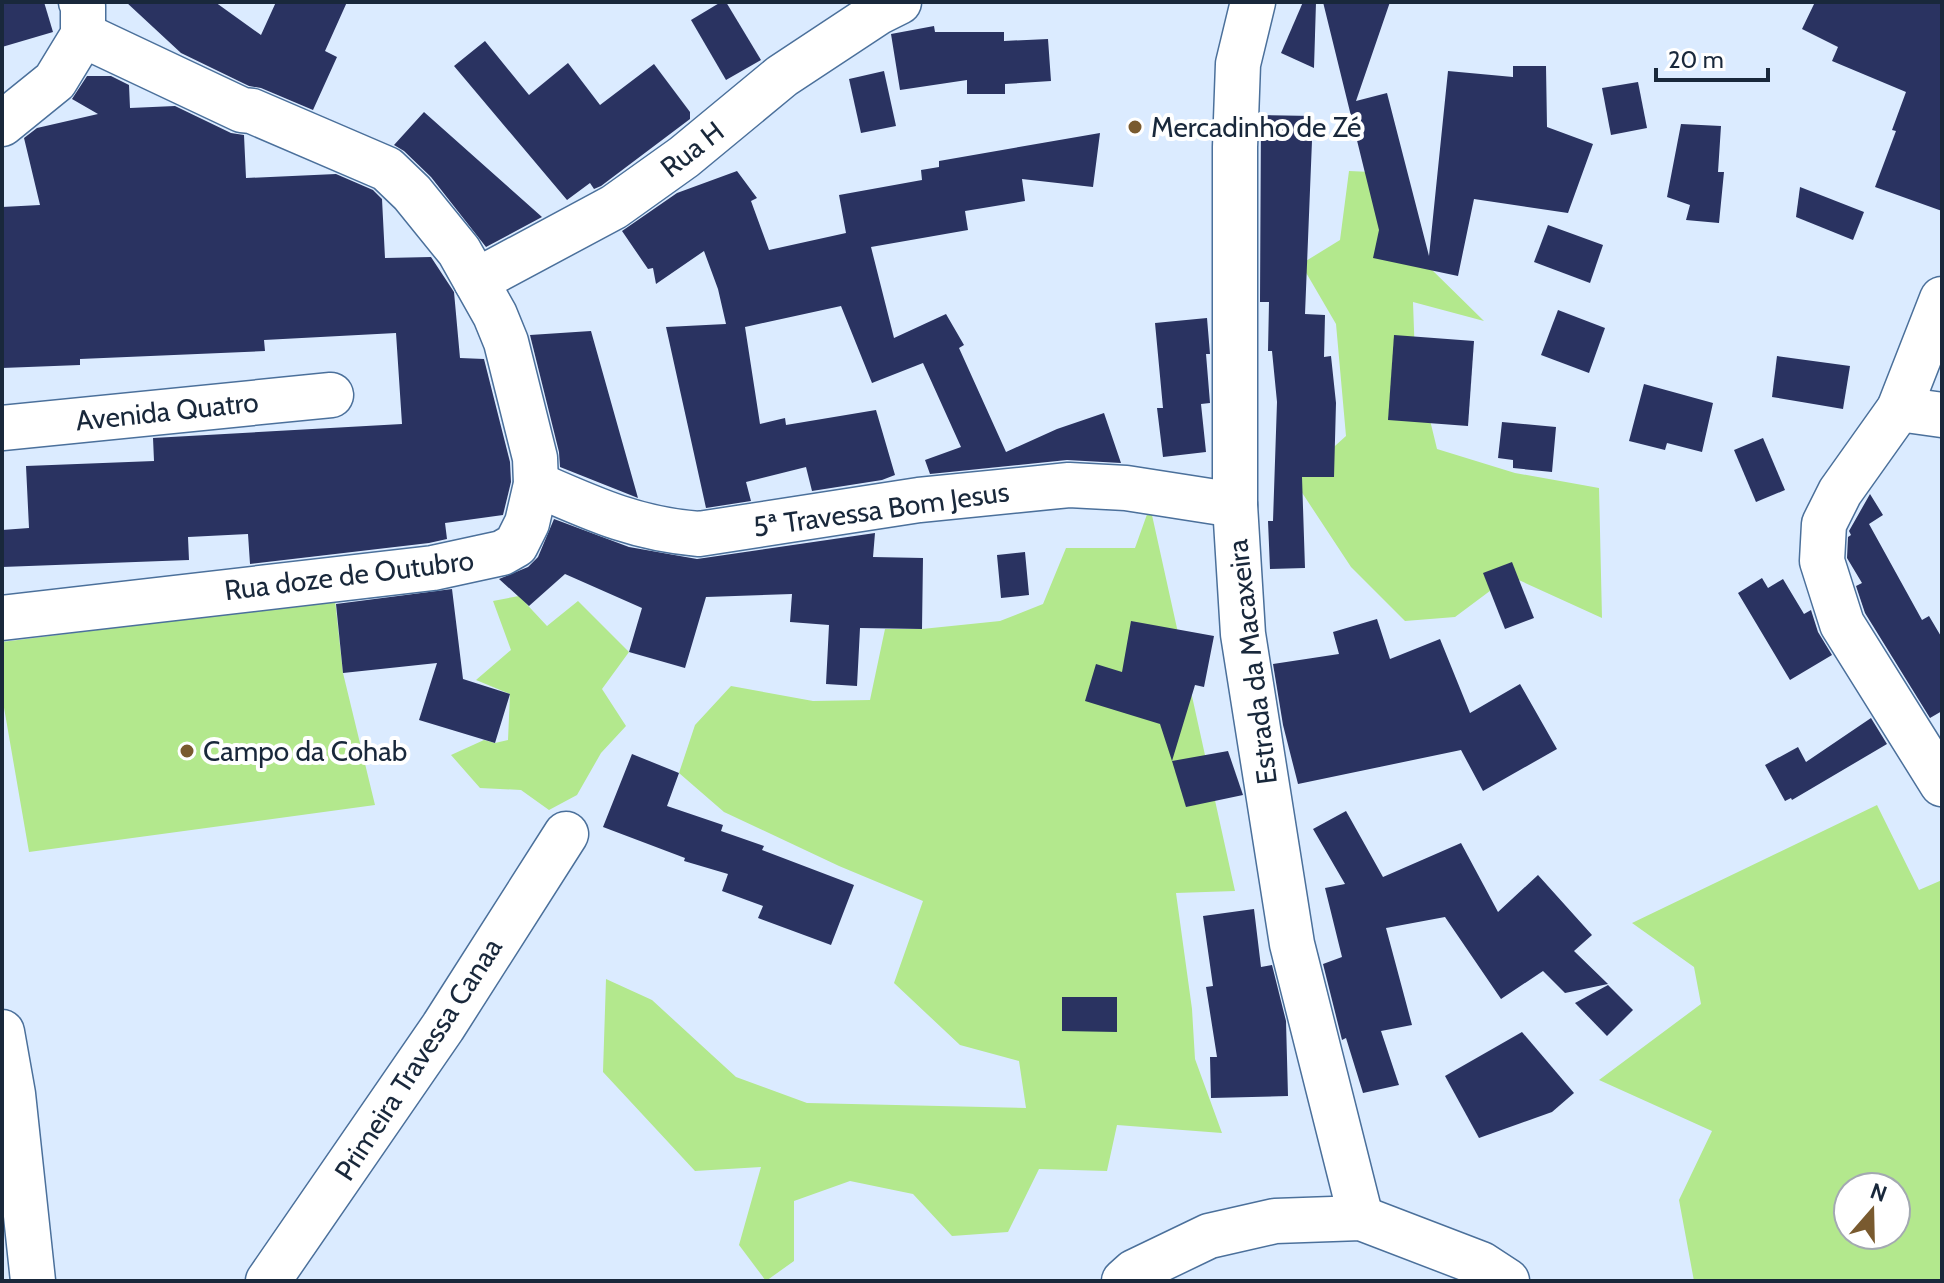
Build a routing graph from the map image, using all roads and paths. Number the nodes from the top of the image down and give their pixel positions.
1 (899, 2) edge
2 (1253, 2) edge
3 (84, 11) edge
4 (2, 124) edge
5 (476, 281) junction
6 (1942, 299) edge
7 (331, 395) dead end
8 (1899, 409) junction
9 (1942, 415) edge
10 (2, 428) edge
11 (536, 484) junction
12 (1235, 505) junction
13 (2, 618) edge
14 (1942, 784) edge
15 (566, 834) dead end
16 (2, 1032) edge
17 (1361, 1218) junction
18 (33, 1281) edge
19 (268, 1281) edge
20 (1124, 1281) edge
21 (1507, 1281) edge

1 - 5 street, Rua H
2 - 12 street, Estrada da Macaxeira
3 - 4 street
3 - 5 street, Rua doze de Outubro
5 - 11 street, Rua doze de Outubro
6 - 8 street
7 - 10 street, Avenida Quatro
8 - 9 street
8 - 14 street
11 - 12 street, 5ª Travessa Bom Jesus
11 - 13 street, Rua doze de Outubro
12 - 17 street, Estrada da Macaxeira
15 - 19 street, Primeira Travessa Canaa
16 - 18 street
17 - 20 street
17 - 21 street

